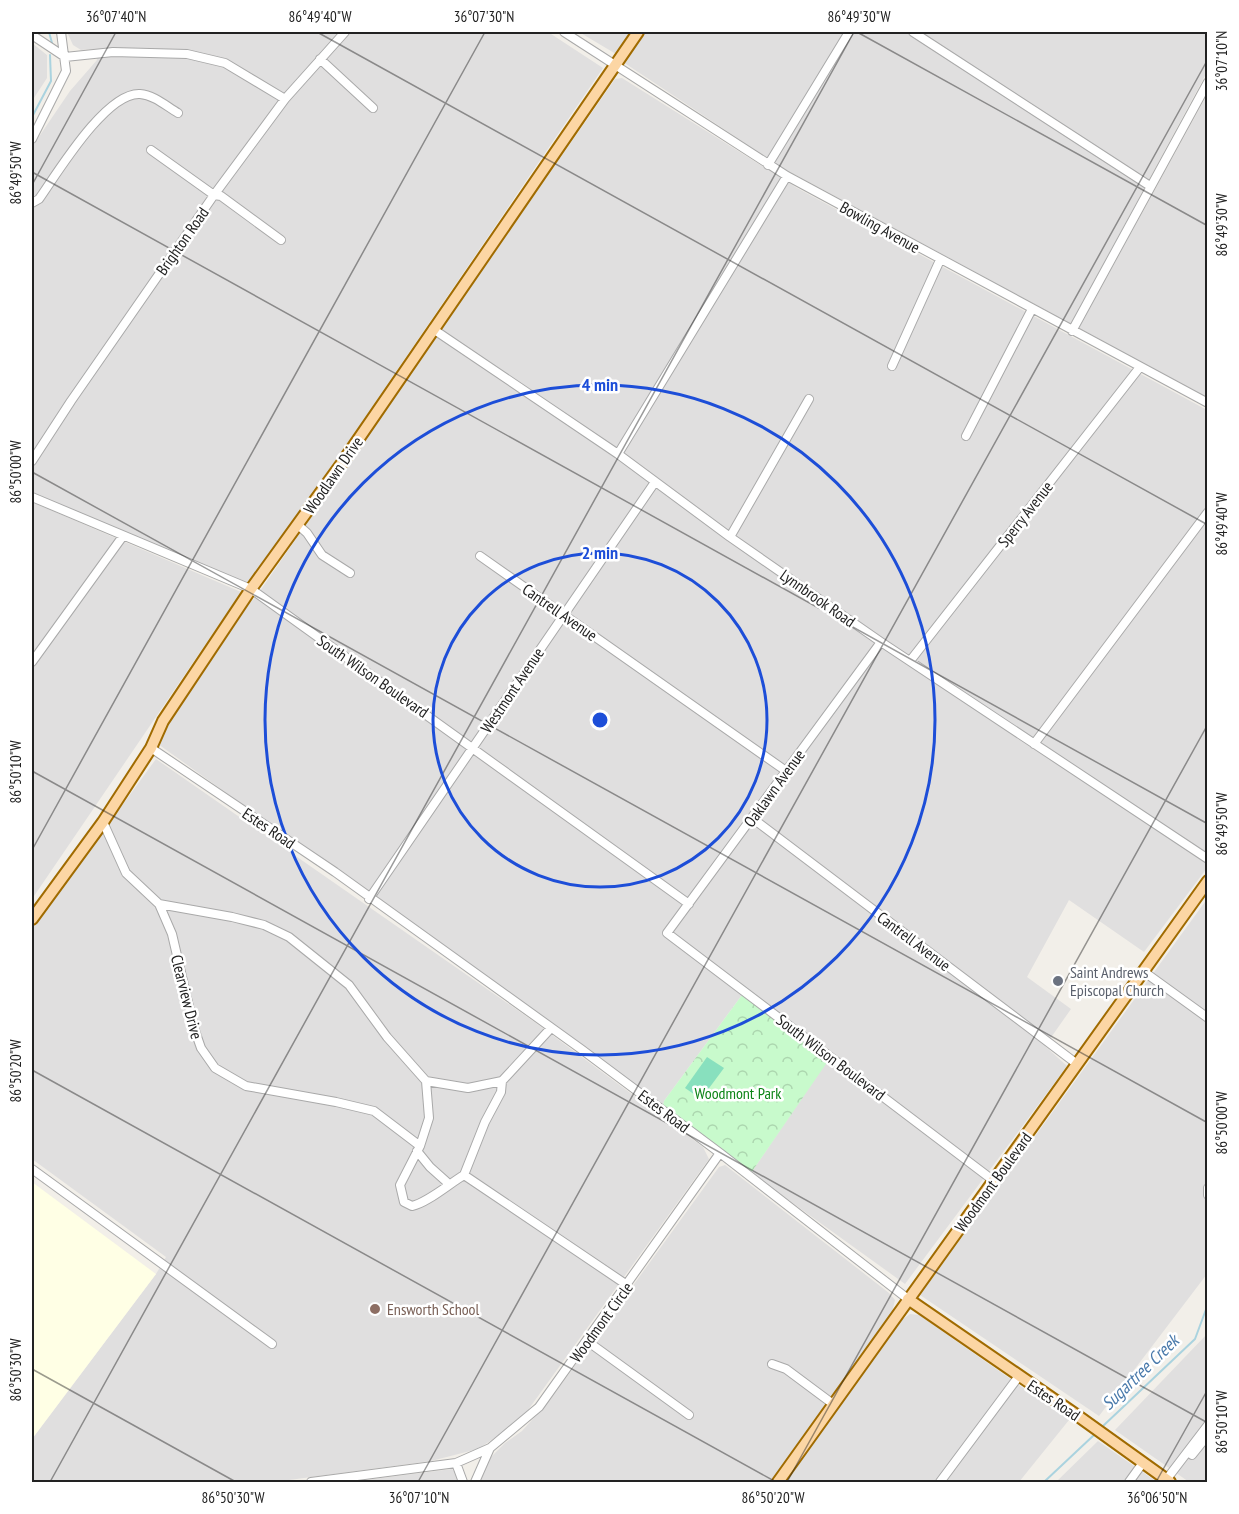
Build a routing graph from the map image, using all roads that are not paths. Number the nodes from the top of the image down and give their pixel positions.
1 (61, 32) edge
2 (345, 32) edge
3 (564, 32) edge
4 (638, 32) edge
5 (849, 32) edge
6 (913, 32) edge
7 (32, 35) edge
8 (65, 57) junction
9 (320, 59) junction
10 (615, 65) junction
11 (1208, 82) edge
12 (285, 99) junction
13 (373, 108) dead end
14 (178, 113) dead end
15 (32, 139) edge
16 (151, 150) dead end
17 (768, 165) junction
18 (787, 176) junction
19 (1150, 186) junction
20 (214, 195) junction
21 (32, 203) edge
22 (281, 240) dead end
23 (940, 260) junction
24 (1032, 309) junction
25 (434, 329) junction
26 (1072, 331) junction
27 (892, 366) dead end
28 (1140, 368) junction
29 (809, 399) dead end
30 (1208, 403) edge
31 (966, 436) dead end
32 (618, 454) junction
33 (32, 461) edge
34 (655, 482) junction
35 (32, 497) edge
36 (1208, 512) edge
37 (298, 525) junction
38 (123, 536) junction
39 (730, 537) junction
40 (480, 556) dead end
41 (350, 573) dead end
42 (251, 589) junction
43 (563, 614) junction
44 (881, 642) junction
45 (910, 661) junction
46 (32, 662) edge
47 (1034, 744) junction
48 (473, 747) junction
49 (152, 748) junction
50 (786, 771) junction
51 (752, 818) junction
52 (103, 822) junction
53 (1208, 859) edge
54 (1208, 881) edge
55 (369, 898) junction
56 (159, 904) junction
57 (688, 904) junction
58 (32, 919) edge
59 (667, 933) joint
60 (1143, 971) junction
61 (1208, 1018) edge
62 (551, 1028) junction
63 (1077, 1064) junction
64 (426, 1081) junction
65 (502, 1081) junction
66 (419, 1148) junction
67 (720, 1153) junction
68 (32, 1169) edge
69 (464, 1175) junction
70 (994, 1181) junction
71 (449, 1184) junction
72 (1208, 1188) edge
73 (1208, 1195) edge
74 (627, 1285) junction
75 (908, 1299) junction
76 (587, 1341) junction
77 (272, 1344) dead end
78 (772, 1364) dead end
79 (1019, 1376) junction
80 (833, 1404) junction
81 (689, 1415) dead end
82 (1208, 1425) edge
83 (1208, 1435) edge
84 (490, 1448) junction
85 (456, 1463) junction
86 (1142, 1464) junction
87 (1177, 1467) junction
88 (1168, 1481) edge
89 (311, 1482) edge
90 (463, 1482) edge
91 (475, 1482) edge
92 (778, 1482) edge
93 (940, 1482) edge
94 (1129, 1482) edge

1 - 8 street
2 - 9 street, Brighton Road
3 - 10 street, Bowling Avenue
4 - 10 main road, Woodlawn Drive
5 - 17 street
6 - 19 street
7 - 8 street
8 - 12 street
8 - 15 street
9 - 12 street, Brighton Road
9 - 13 street
10 - 17 street, Bowling Avenue
10 - 25 main road, Woodlawn Drive
11 - 19 street
12 - 20 street, Brighton Road
14 - 21 street
16 - 20 street
17 - 18 street, Bowling Avenue
18 - 23 street, Bowling Avenue
18 - 32 street
19 - 26 street
20 - 22 street
20 - 33 street, Brighton Road
23 - 24 street, Bowling Avenue
23 - 27 street
24 - 26 street, Bowling Avenue
24 - 31 street
25 - 32 street, Lynnbrook Road
25 - 37 main road, Woodlawn Drive
26 - 28 street, Bowling Avenue
28 - 30 street, Bowling Avenue
28 - 45 street, Sperry Avenue
29 - 39 street
32 - 34 street, Lynnbrook Road
34 - 39 street, Lynnbrook Road
34 - 43 street, Westmont Avenue
35 - 38 street, South Wilson Boulevard
36 - 47 street
37 - 41 street
37 - 42 main road, Woodlawn Drive
38 - 42 street, South Wilson Boulevard
38 - 46 street
39 - 44 street, Lynnbrook Road
40 - 43 street, Cantrell Avenue
42 - 48 street, South Wilson Boulevard
42 - 49 main road, Woodlawn Drive
43 - 48 street, Westmont Avenue
43 - 50 street, Cantrell Avenue
44 - 45 street, Lynnbrook Road
44 - 50 street, Oaklawn Avenue
45 - 47 street, Lynnbrook Road
47 - 53 street, Lynnbrook Road
48 - 55 street, Westmont Avenue
48 - 57 street, South Wilson Boulevard
49 - 52 main road, Woodlawn Drive
49 - 55 street, Estes Road
50 - 51 street, Oaklawn Avenue
51 - 57 street, Oaklawn Avenue
51 - 63 street, Cantrell Avenue
52 - 56 street, Clearview Drive
52 - 58 main road, Woodlawn Drive
54 - 60 main road, Woodmont Boulevard
55 - 62 street, Estes Road
56 - 64 street
56 - 66 street, Clearview Drive
57 - 59 street, Oaklawn Avenue
59 - 70 street, South Wilson Boulevard
60 - 61 street
60 - 63 main road, Woodmont Boulevard
62 - 65 street
62 - 67 street, Estes Road
63 - 70 main road, Woodmont Boulevard
64 - 65 street
64 - 66 street
65 - 69 street
66 - 71 street, Clearview Drive
66 - 71 street
67 - 74 street, Woodmont Circle
67 - 75 street, Estes Road
68 - 77 street
69 - 71 street
69 - 74 street
70 - 75 main road, Woodmont Boulevard
72 - 73 street
74 - 76 street, Woodmont Circle
75 - 79 main road, Estes Road
75 - 80 main road, Woodmont Boulevard
76 - 81 street
76 - 84 street, Woodmont Circle
78 - 80 street
79 - 86 main road, Estes Road
79 - 93 street
80 - 92 main road, Woodmont Boulevard
82 - 87 street
83 - 87 street
84 - 85 street
84 - 91 street, Woodmont Circle
85 - 89 street
85 - 90 street
86 - 88 main road, Estes Road
86 - 94 street
87 - 88 street

